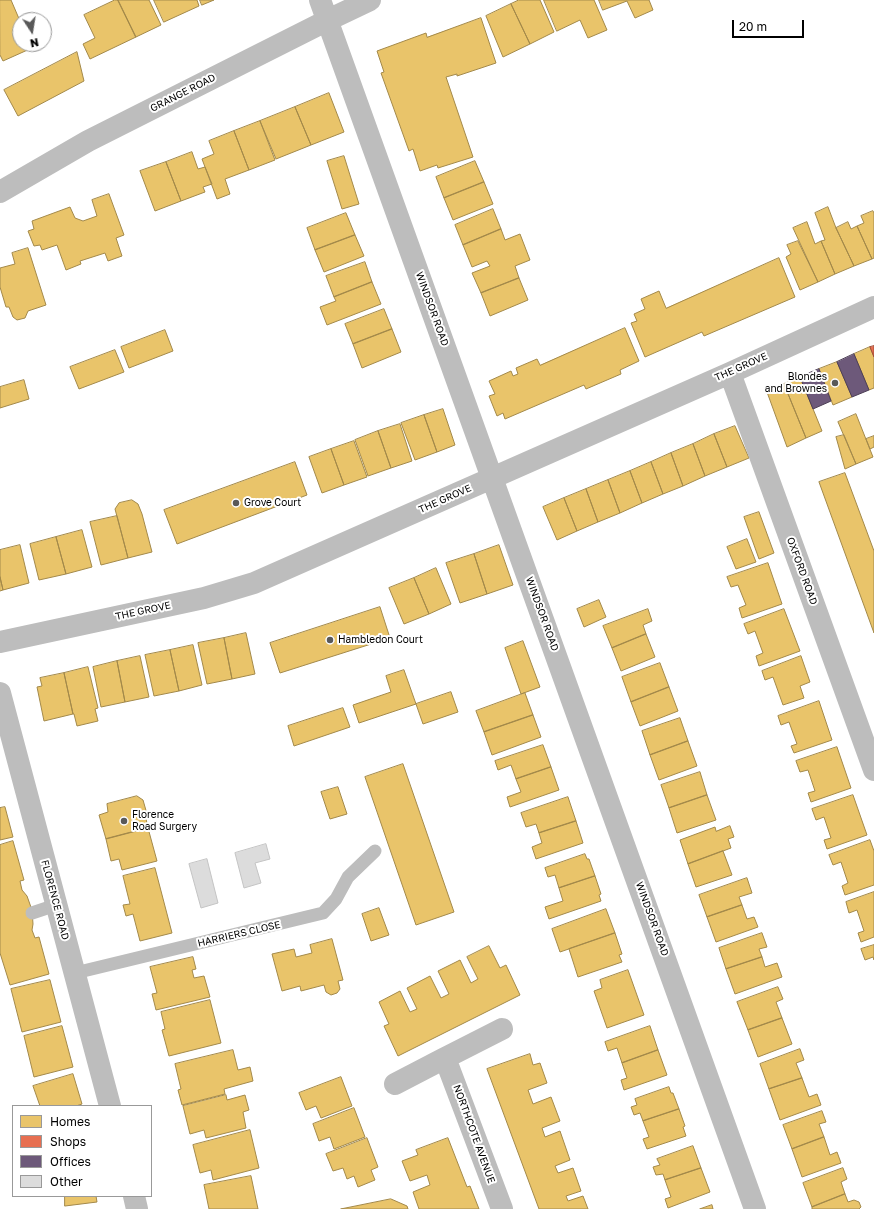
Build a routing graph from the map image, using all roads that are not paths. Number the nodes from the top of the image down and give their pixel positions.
1 (370, 0) edge
2 (324, 10) edge
3 (1, 188) edge
4 (874, 307) edge
5 (730, 373) junction
6 (492, 477) junction
7 (0, 642) edge
8 (0, 693) edge
9 (874, 770) edge
10 (375, 851) dead end
11 (56, 905) junction
12 (32, 913) dead end
13 (75, 973) junction
14 (502, 1029) dead end
15 (446, 1058) junction
16 (395, 1084) dead end
17 (110, 1105) edge
18 (134, 1197) edge
19 (138, 1209) edge
20 (502, 1209) edge
21 (755, 1209) edge

1 - 2 street, GRANGE ROAD
2 - 3 street, GRANGE ROAD
2 - 6 street, WINDSOR ROAD
4 - 5 street, THE GROVE
5 - 6 street, THE GROVE
5 - 9 street, OXFORD ROAD
6 - 7 street, THE GROVE
6 - 21 street, WINDSOR ROAD
8 - 11 street, FLORENCE ROAD
10 - 13 lane, HARRIERS CLOSE
11 - 12 lane
11 - 13 street, FLORENCE ROAD
13 - 17 street, FLORENCE ROAD
14 - 15 street
15 - 16 street
15 - 20 street, NORTHCOTE AVENUE
18 - 19 street

